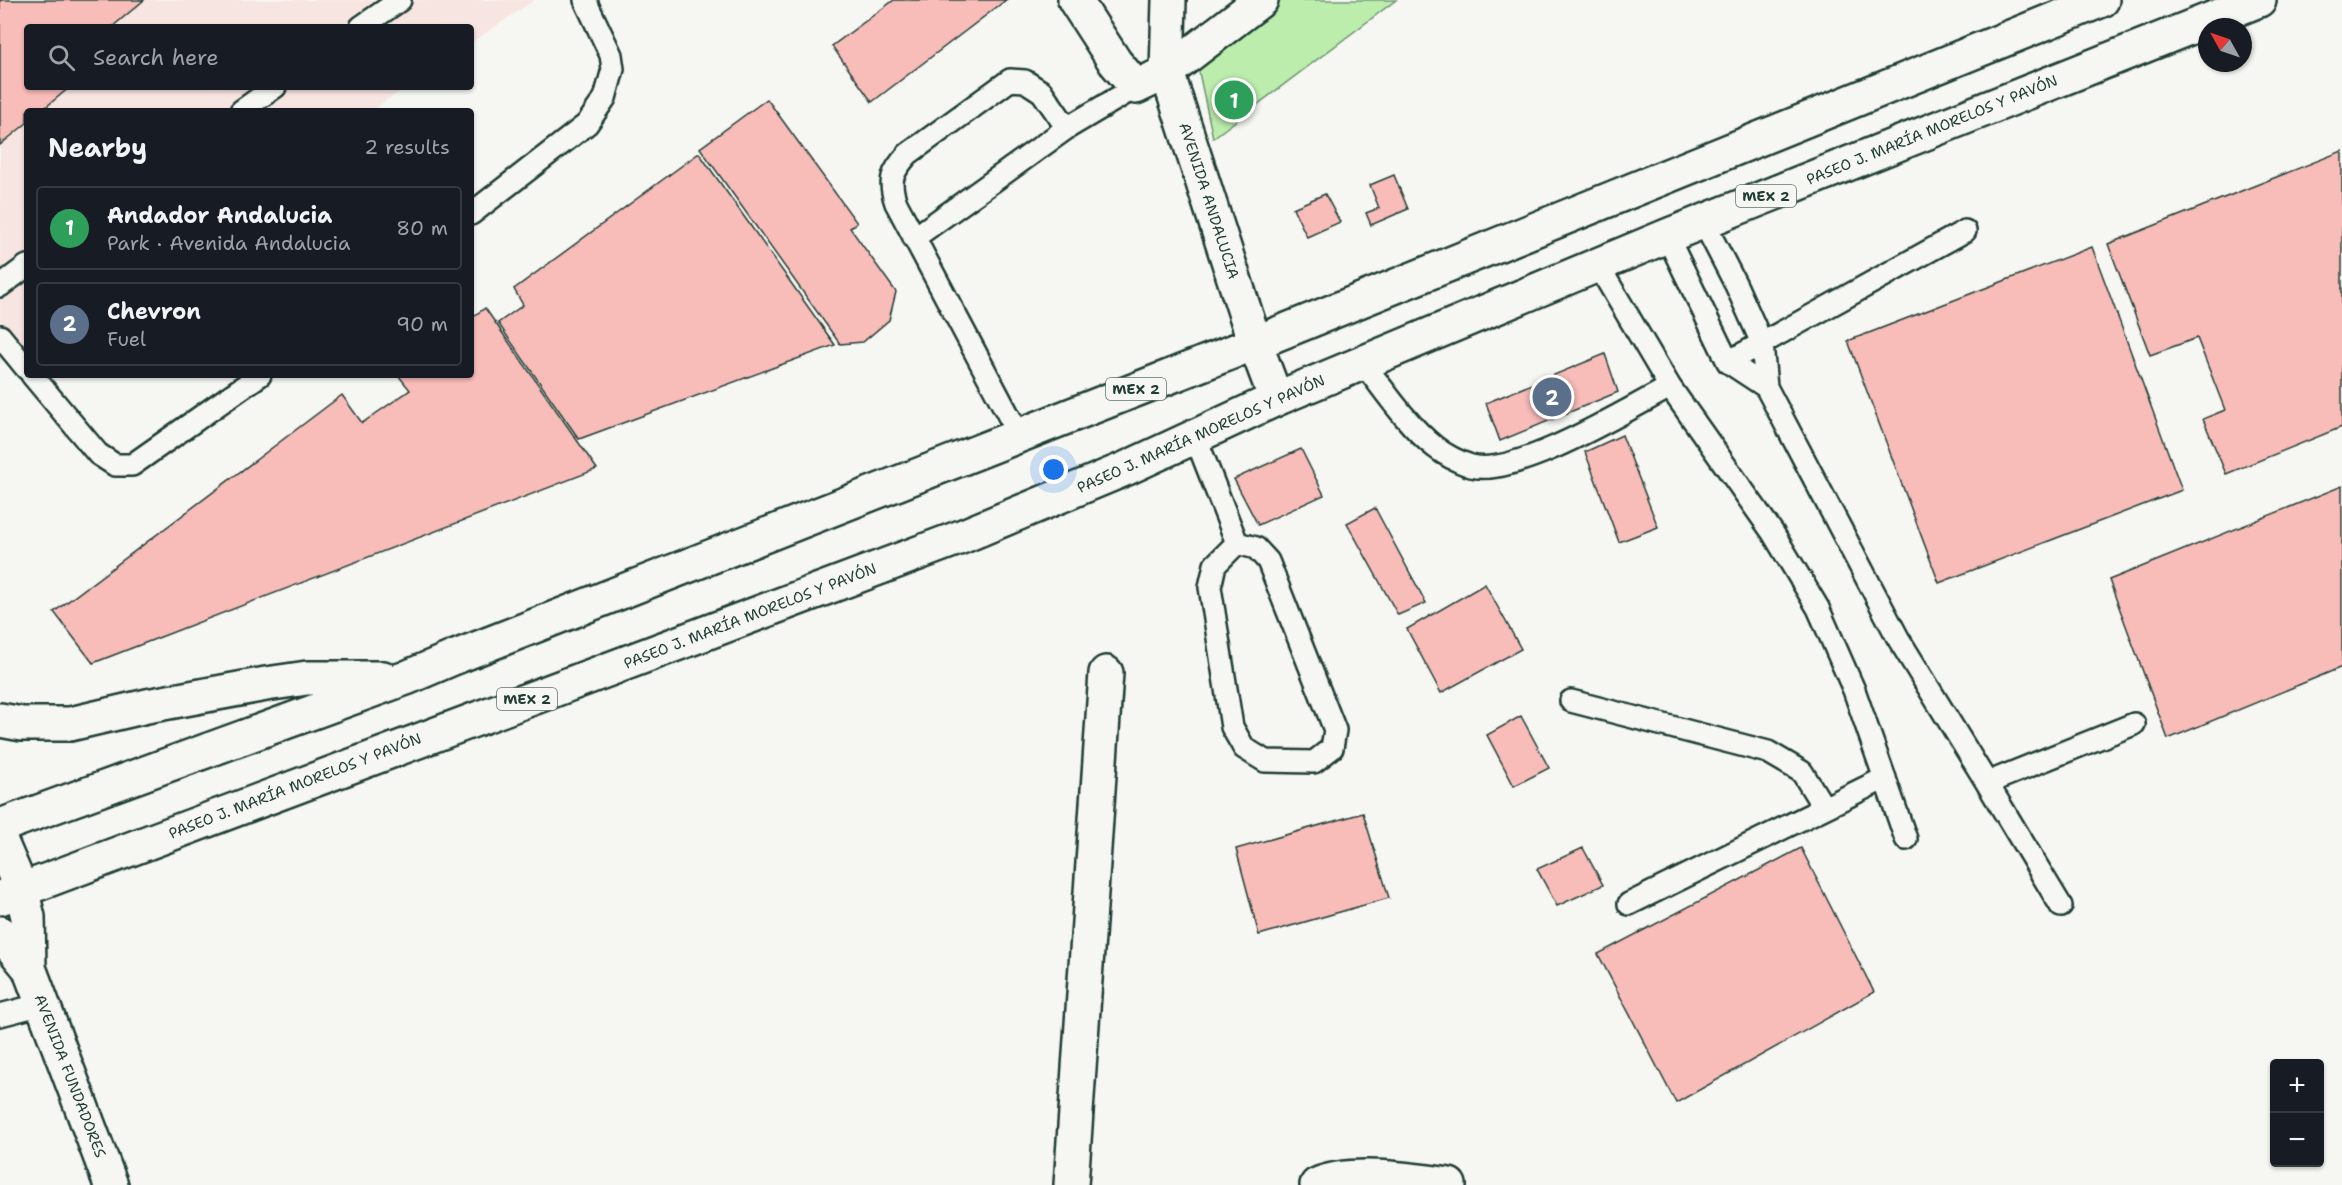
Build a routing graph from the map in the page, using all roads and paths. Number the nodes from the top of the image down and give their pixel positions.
1 (400, 0) edge
2 (585, 0) edge
3 (1075, 0) edge
4 (1169, 0) edge
5 (1261, 0) edge
6 (2102, 0) edge
7 (2259, 0) edge
8 (365, 24) edge
9 (1167, 72) junction
10 (1136, 87) junction
11 (271, 90) edge
12 (245, 108) edge
13 (1067, 128) junction
14 (474, 212) edge
15 (1703, 221) junction
16 (1965, 231) dead end
17 (1667, 236) junction
18 (914, 238) junction
19 (1598, 265) junction
20 (24, 268) edge
21 (0, 286) edge
22 (0, 336) edge
23 (1255, 343) junction
24 (1762, 343) junction
25 (1728, 362) junction
26 (1363, 363) junction
27 (24, 365) edge
28 (35, 378) edge
29 (256, 378) edge
30 (1670, 387) junction
31 (1766, 387) junction
32 (1276, 399) junction
33 (1019, 435) junction
34 (1196, 436) junction
35 (1237, 543) junction
36 (1106, 673) dead end
37 (406, 678) junction
38 (1571, 701) dead end
39 (0, 720) edge
40 (2134, 724) dead end
41 (1885, 778) junction
42 (1987, 783) junction
43 (1824, 808) junction
44 (0, 826) edge
45 (1906, 839) dead end
46 (0, 840) edge
47 (10, 894) edge
48 (1629, 904) dead end
49 (2061, 906) dead end
50 (0, 933) edge
51 (29, 968) junction
52 (43, 1004) junction
53 (0, 1015) edge
54 (111, 1185) edge
55 (1071, 1185) edge
56 (1317, 1185) edge
57 (1449, 1185) edge

1 - 8 lane
2 - 14 lane
3 - 10 main road
4 - 9 main road, AVENIDA ANDALUCIA
5 - 9 main road
6 - 23 main road, MEX 2
7 - 15 main road, PASEO J. MARÍA MORELOS Y PAVÓN / MEX 2
9 - 10 main road
9 - 23 main road, AVENIDA ANDALUCIA
10 - 13 lane
11 - 12 lane
13 - 18 lane
13 - 18 lane
15 - 17 main road, PASEO J. MARÍA MORELOS Y PAVÓN / MEX 2
15 - 24 lane
16 - 24 lane
17 - 19 main road, PASEO J. MARÍA MORELOS Y PAVÓN / MEX 2
17 - 25 lane
18 - 33 lane
19 - 26 main road, PASEO J. MARÍA MORELOS Y PAVÓN / MEX 2
19 - 30 lane
20 - 21 lane
22 - 27 lane
23 - 32 main road, AVENIDA ANDALUCIA
23 - 33 main road, MEX 2
24 - 25 lane
24 - 31 lane
25 - 31 lane
26 - 30 lane
26 - 32 main road, PASEO J. MARÍA MORELOS Y PAVÓN / MEX 2
28 - 29 lane
30 - 41 lane
31 - 42 lane
32 - 34 main road, PASEO J. MARÍA MORELOS Y PAVÓN / MEX 2
33 - 37 main road, MEX 2
34 - 35 lane
34 - 47 main road, PASEO J. MARÍA MORELOS Y PAVÓN / MEX 2
35 - 35 lane
36 - 55 main road
37 - 39 main road
37 - 44 main road, MEX 2
38 - 43 lane
40 - 42 lane
41 - 43 lane
41 - 45 lane
42 - 49 lane
43 - 48 lane
46 - 47 main road, AVENIDA FUNDADORES
47 - 51 main road, AVENIDA FUNDADORES
50 - 51 main road, AVENIDA FUNDADORES
51 - 52 main road, AVENIDA FUNDADORES
52 - 53 lane
52 - 54 main road, AVENIDA FUNDADORES
56 - 57 main road

